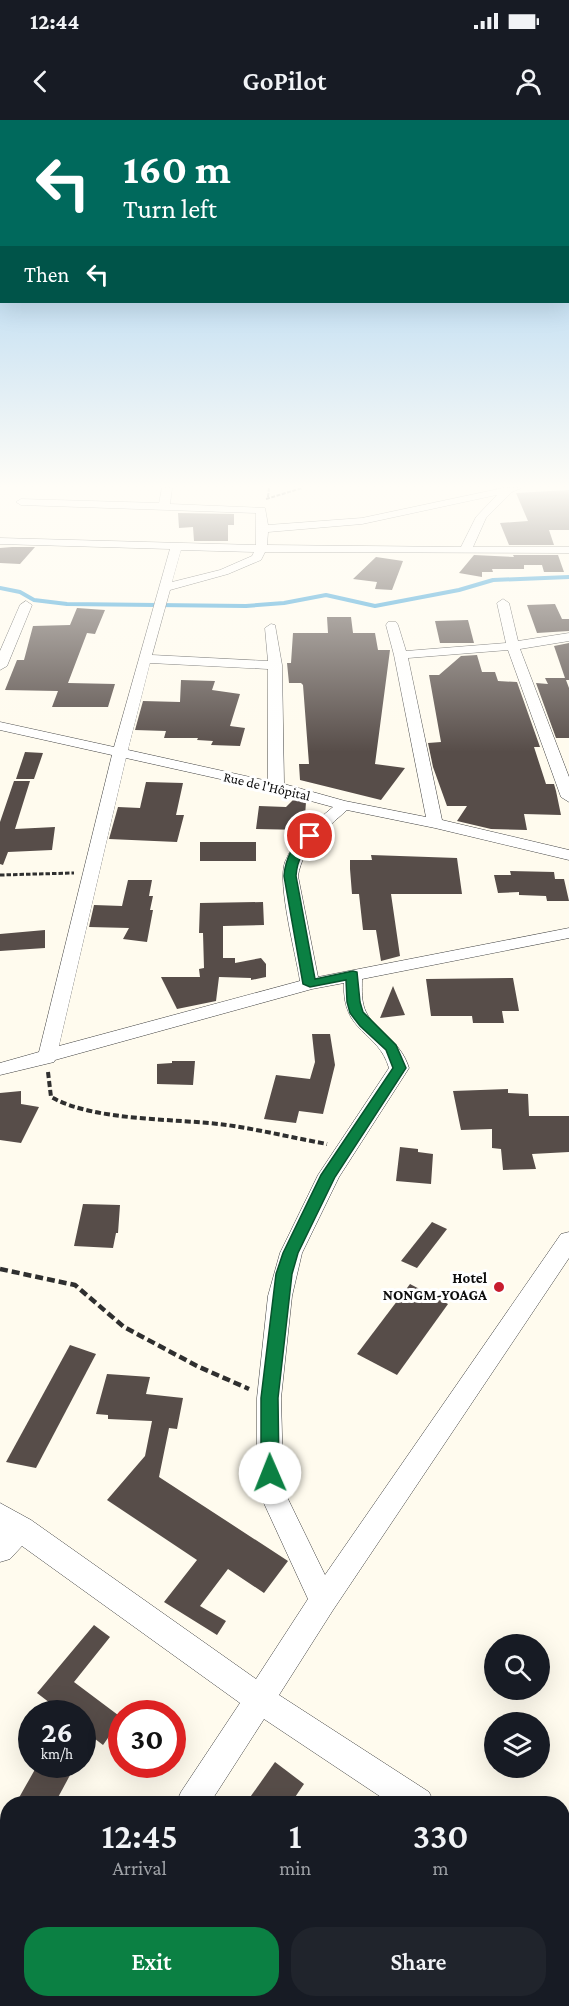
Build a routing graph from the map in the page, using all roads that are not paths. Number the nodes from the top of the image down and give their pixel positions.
1 (168, 576) edge
2 (215, 576) edge
3 (162, 599) junction
4 (502, 603) dead end
5 (26, 604) dead end
6 (392, 625) dead end
7 (271, 628) dead end
8 (569, 637) edge
9 (513, 646) junction
10 (401, 655) junction
11 (144, 659) junction
12 (275, 665) junction
13 (0, 666) edge
14 (0, 726) edge
15 (122, 753) junction
16 (276, 787) junction
17 (569, 797) edge
18 (344, 805) junction
19 (435, 823) junction
20 (569, 855) edge
21 (569, 933) edge
22 (353, 975) junction
23 (310, 984) junction
24 (47, 1058) junction
25 (0, 1069) edge
26 (569, 1240) edge
27 (11, 1522) edge
28 (0, 1550) edge
29 (323, 1601) junction
30 (261, 1700) junction
31 (197, 1796) edge
32 (407, 1796) edge

1 - 3 street
2 - 3 street
3 - 11 street
4 - 9 street
5 - 13 street
6 - 10 street
7 - 12 street
8 - 9 street
9 - 10 street
9 - 17 street
10 - 19 street
11 - 12 street
11 - 15 street
12 - 16 street
14 - 15 street, Rue de l'Hôpital
15 - 16 street, Rue de l'Hôpital
15 - 24 street
16 - 18 street, Rue de l'Hôpital
18 - 19 street, Rue de l'Hôpital
18 - 23 street
19 - 20 street, Rue de l'Hôpital
21 - 22 street
22 - 23 street
22 - 29 street
23 - 24 street
24 - 25 street
26 - 29 street
27 - 28 street
27 - 30 street
29 - 30 street
30 - 31 street
30 - 32 street

